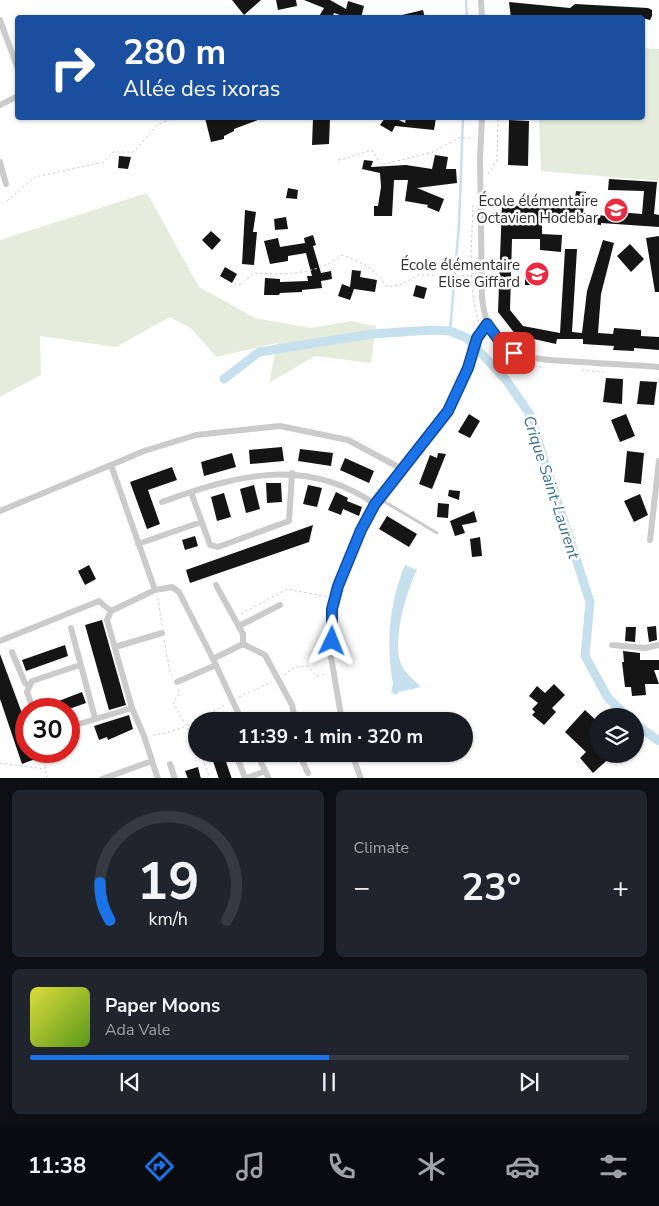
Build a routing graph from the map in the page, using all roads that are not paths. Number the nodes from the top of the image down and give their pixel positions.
1 (481, 0) edge
2 (482, 15) edge
3 (0, 20) edge
4 (15, 61) edge
5 (15, 98) edge
6 (0, 105) edge
7 (482, 120) edge
8 (0, 162) edge
9 (6, 184) dead end
10 (487, 324) junction
11 (659, 367) edge
12 (659, 461) edge
13 (110, 465) junction
14 (402, 470) junction
15 (292, 474) junction
16 (191, 492) junction
17 (380, 498) junction
18 (162, 502) dead end
19 (375, 504) junction
20 (0, 511) edge
21 (201, 522) junction
22 (438, 533) dead end
23 (650, 540) dead end
24 (138, 544) junction
25 (216, 585) dead end
26 (155, 590) junction
27 (280, 606) dead end
28 (111, 611) junction
29 (239, 626) junction
30 (71, 628) dead end
31 (162, 633) road end
32 (0, 641) edge
33 (243, 644) junction
34 (612, 645) dead end
35 (659, 645) edge
36 (115, 647) junction
37 (12, 652) dead end
38 (214, 662) junction
39 (80, 665) junction
40 (177, 682) road end
41 (28, 686) junction
42 (29, 698) edge
43 (132, 708) junction
44 (238, 712) edge
45 (294, 712) edge
46 (340, 712) edge
47 (95, 718) junction
48 (80, 723) edge
49 (152, 761) junction
50 (239, 762) edge
51 (261, 762) edge
52 (303, 762) edge
53 (355, 762) edge
54 (170, 764) dead end
55 (265, 771) junction
56 (308, 773) dead end
57 (118, 776) edge
58 (102, 778) edge
59 (158, 778) edge
60 (175, 778) edge
61 (245, 778) edge
62 (269, 778) edge
63 (360, 778) edge

1 - 2 street
3 - 4 street
5 - 6 street
7 - 10 street
8 - 9 street
10 - 11 street
10 - 14 street
12 - 23 street
13 - 14 street
13 - 20 street
13 - 24 street
14 - 17 street
15 - 16 street
15 - 19 street
15 - 21 street
16 - 18 street
16 - 21 street
17 - 19 street
17 - 22 lane
19 - 46 street
21 - 24 street
24 - 26 street
25 - 29 street
26 - 28 street
26 - 38 street
27 - 29 street
28 - 32 street
28 - 36 street
29 - 33 street
30 - 39 street
31 - 36 street
33 - 38 street
33 - 45 street
34 - 35 street
36 - 43 street
37 - 41 street
38 - 40 street
38 - 44 street
39 - 41 street
39 - 47 street
41 - 42 street
43 - 47 street
43 - 49 street
47 - 48 street
49 - 57 street
49 - 59 street
50 - 61 street
51 - 55 street
52 - 56 street
53 - 63 street
54 - 60 street
55 - 61 street
55 - 62 street
57 - 58 street

